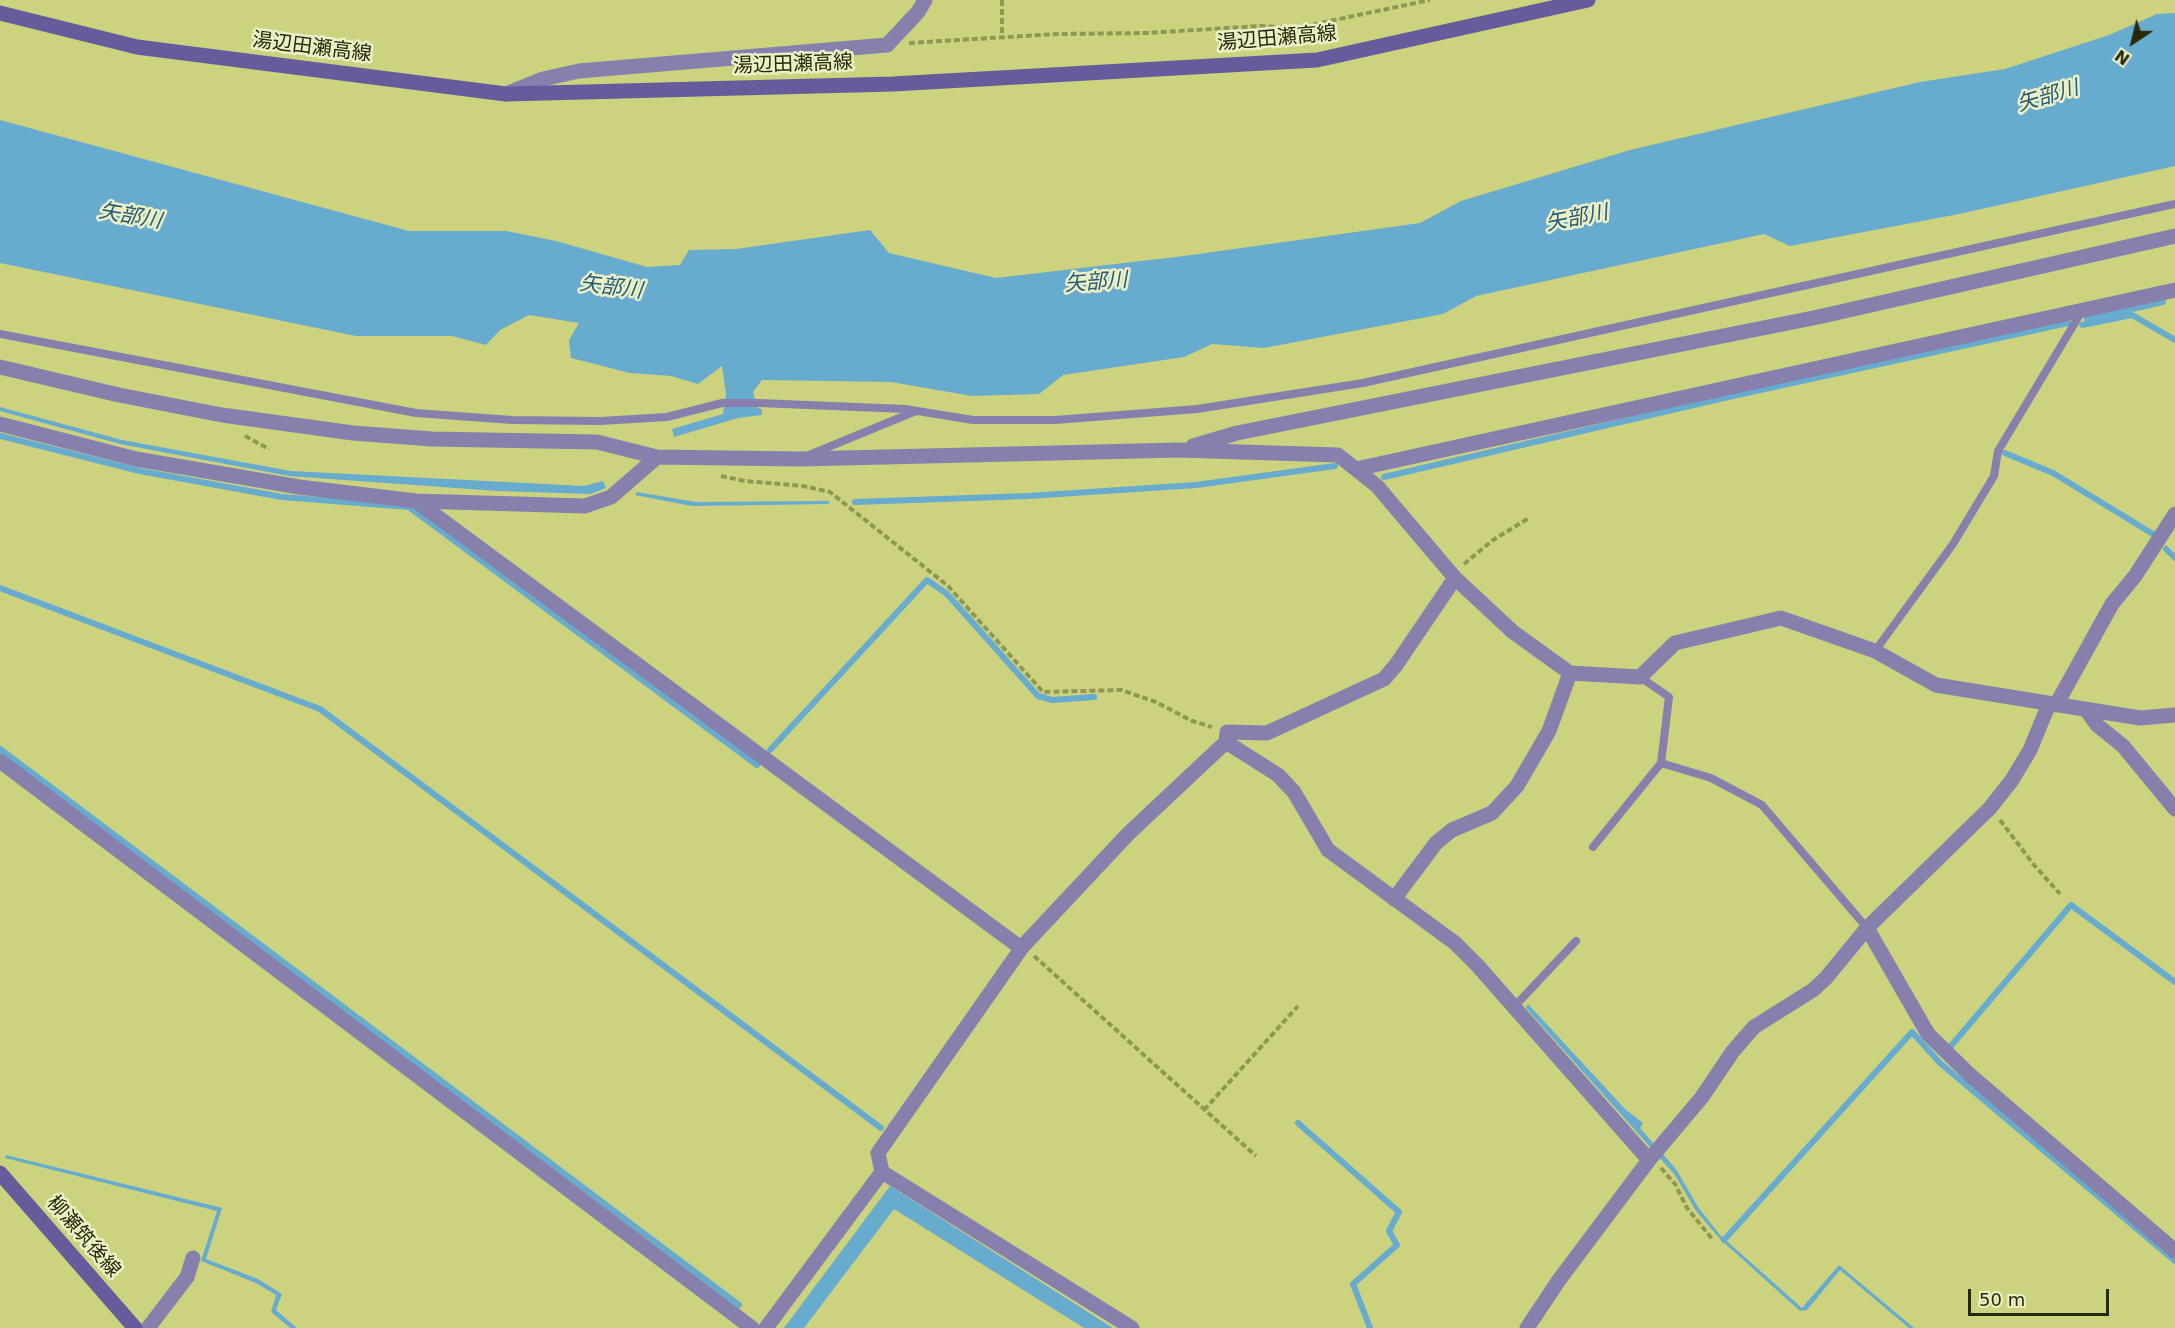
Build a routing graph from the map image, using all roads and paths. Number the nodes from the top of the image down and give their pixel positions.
1 (925, 0) edge
2 (1002, 0) edge
3 (1430, 0) edge
4 (1588, 0) edge
5 (0, 13) edge
6 (1002, 37) junction
7 (887, 45) junction
8 (506, 94) junction
9 (2175, 204) edge
10 (2175, 236) edge
11 (2175, 290) edge
12 (2082, 310) junction
13 (0, 334) edge
14 (0, 368) edge
15 (917, 411) junction
16 (0, 424) edge
17 (1179, 450) junction
18 (657, 457) junction
19 (800, 459) junction
20 (1356, 469) junction
21 (711, 473) dead end
22 (416, 501) junction
23 (2175, 513) edge
24 (1529, 518) dead end
25 (1454, 576) junction
26 (1875, 651) junction
27 (1570, 673) junction
28 (1640, 677) junction
29 (2052, 705) junction
30 (2087, 711) junction
31 (2175, 715) edge
32 (1226, 737) junction
33 (0, 761) edge
34 (1661, 764) junction
35 (1990, 808) junction
36 (2175, 809) edge
37 (1593, 847) dead end
38 (2060, 894) dead end
39 (1394, 899) junction
40 (1866, 928) junction
41 (1576, 941) dead end
42 (1022, 947) junction
43 (1298, 1006) dead end
44 (1514, 1007) junction
45 (1204, 1110) junction
46 (1256, 1156) dead end
47 (1650, 1158) junction
48 (882, 1172) junction
49 (0, 1173) edge
50 (1713, 1240) dead end
51 (2175, 1251) edge
52 (193, 1258) dead end
53 (135, 1328) edge
54 (148, 1328) edge
55 (752, 1328) edge
56 (766, 1328) edge
57 (1132, 1328) edge
58 (1527, 1328) edge

1 - 7 street
2 - 6 path
3 - 6 path
4 - 8 main road, 湯辺田瀬高線
5 - 8 main road, 湯辺田瀬高線
6 - 7 path
7 - 8 street
9 - 15 lane
10 - 17 street
11 - 12 street
12 - 20 street
12 - 26 lane
13 - 15 lane
14 - 18 street
15 - 19 lane
16 - 22 street
17 - 19 street
17 - 20 street
18 - 19 street
18 - 22 street
20 - 25 street
21 - 32 path
22 - 42 street
23 - 29 street
24 - 25 path
25 - 27 street
25 - 32 street
26 - 28 street
26 - 29 street
27 - 28 street
27 - 39 street
28 - 34 lane
29 - 30 street
29 - 35 street
30 - 31 street
30 - 36 street
32 - 39 street
32 - 42 street
33 - 55 street
34 - 37 lane
34 - 40 lane
35 - 38 path
35 - 40 street
39 - 44 street
40 - 47 street
40 - 51 street
41 - 44 lane
42 - 45 path
42 - 48 street
43 - 45 path
44 - 47 street
45 - 46 path
47 - 50 path
47 - 58 street
48 - 56 street
48 - 57 street
49 - 53 main road, 柳瀬筑後線
52 - 54 street

